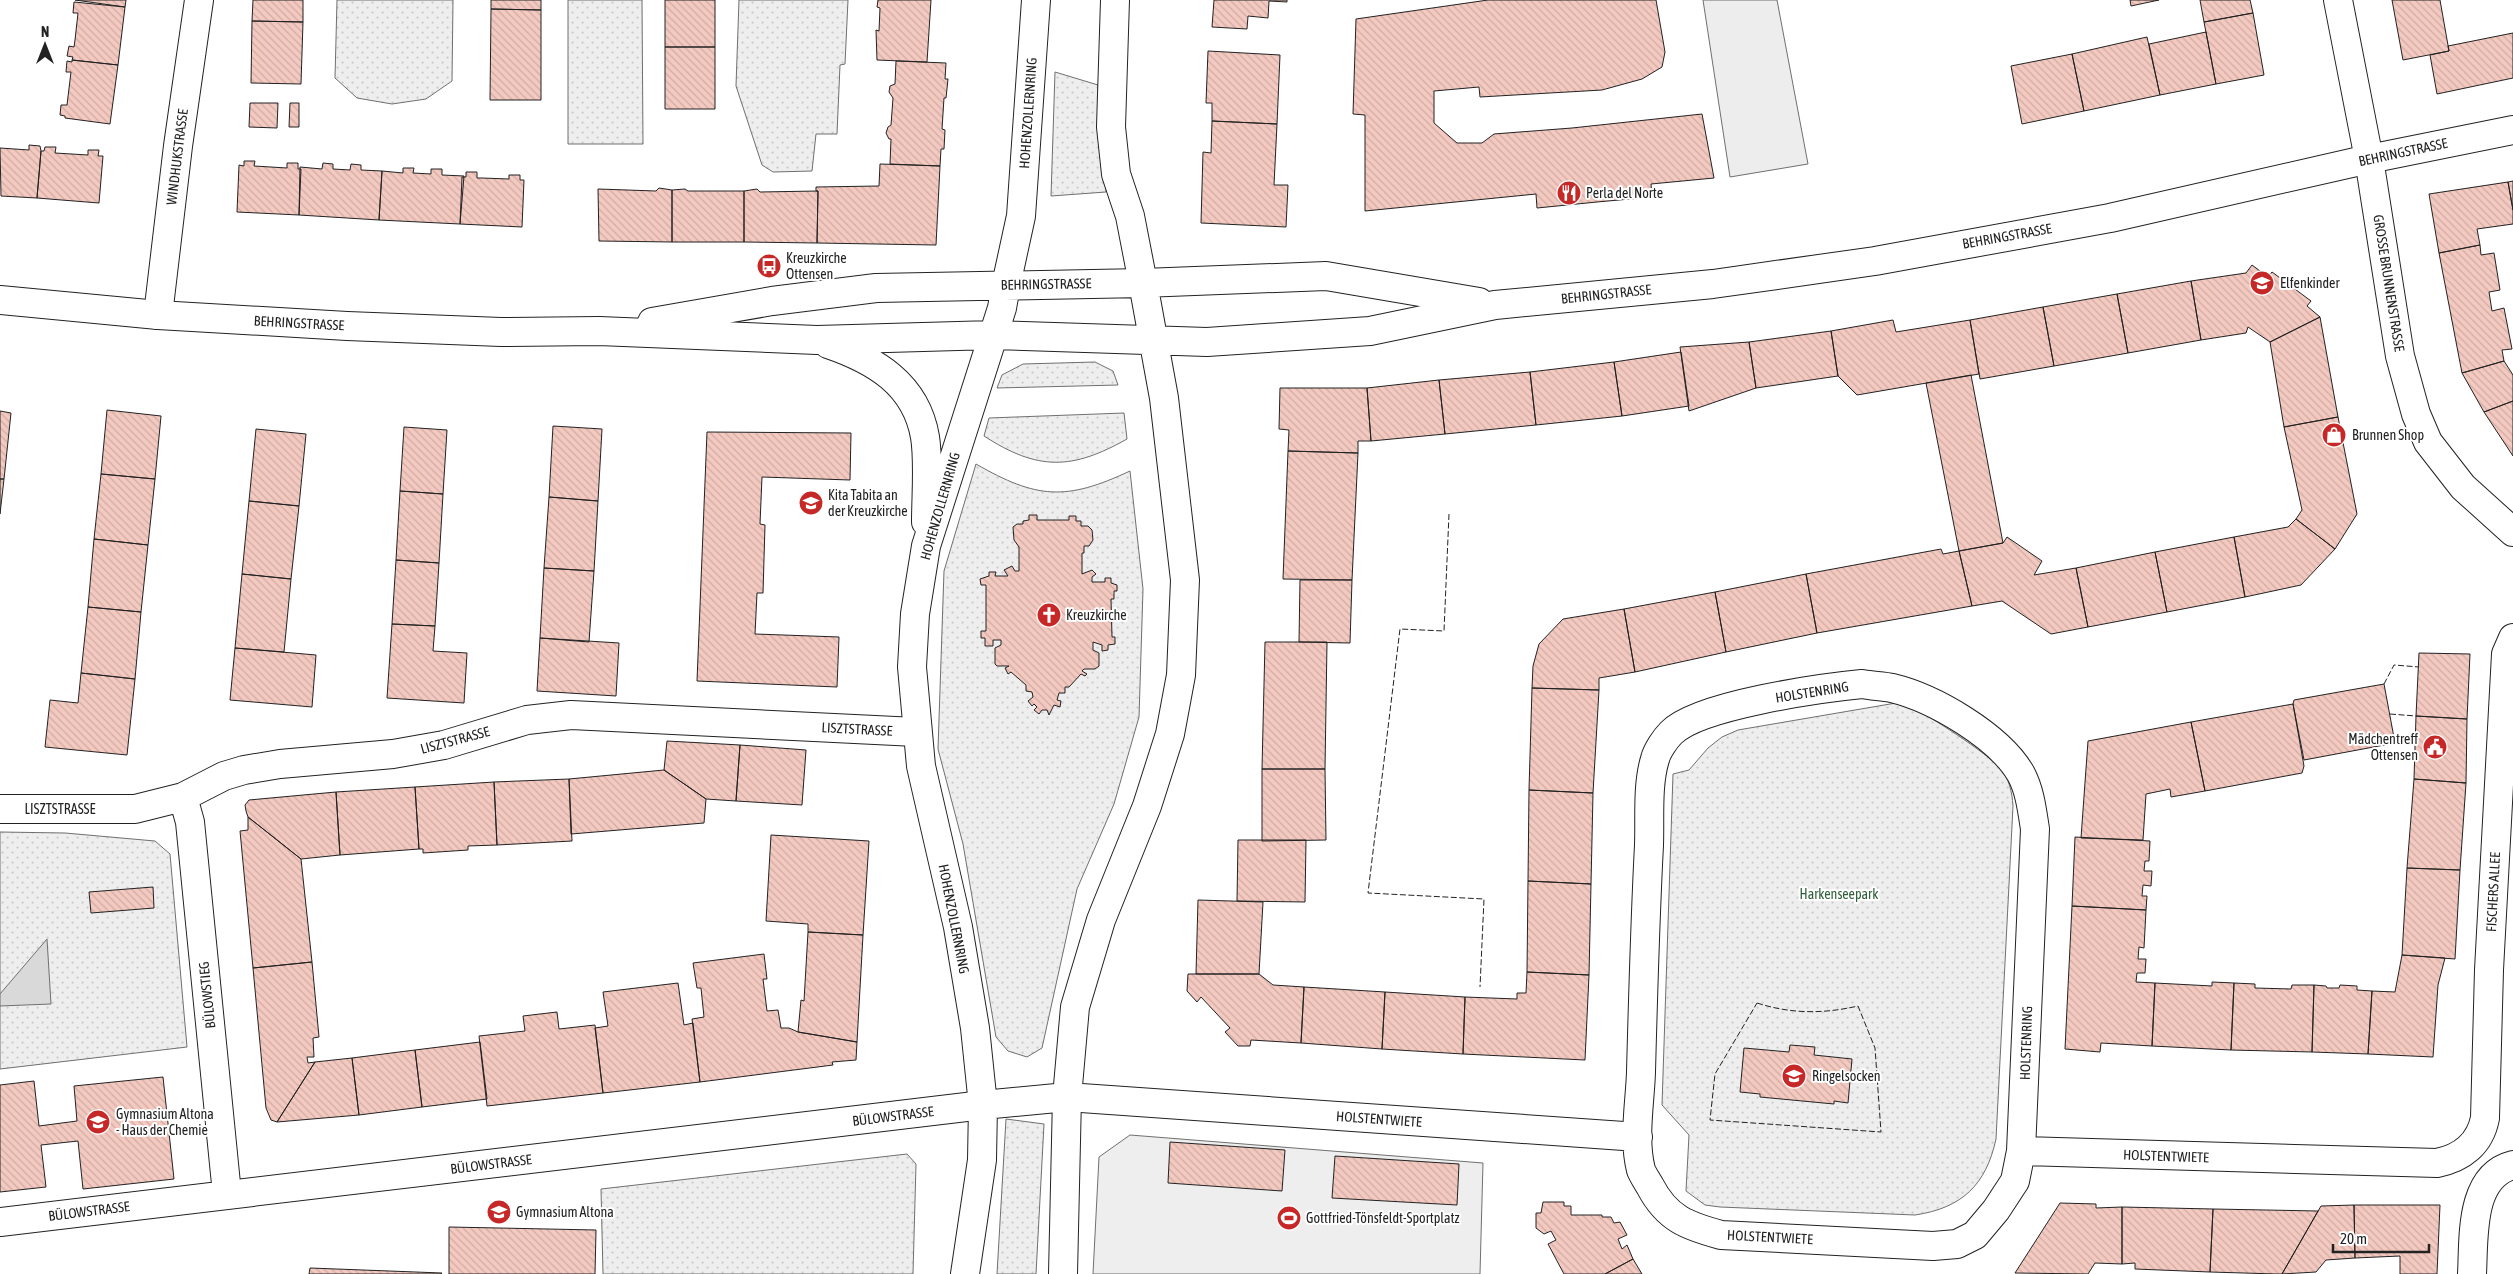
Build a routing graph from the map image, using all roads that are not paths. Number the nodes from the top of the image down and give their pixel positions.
1 (199, 0) edge
2 (1036, 0) edge
3 (1115, 0) edge
4 (2338, 0) edge
5 (2513, 130) edge
6 (2369, 159) junction
7 (1143, 283) junction
8 (1006, 285) junction
9 (0, 300) edge
10 (1495, 305) junction
11 (158, 315) junction
12 (599, 332) junction
13 (993, 335) junction
14 (817, 340) junction
15 (1154, 340) junction
16 (2513, 532) edge
17 (926, 546) junction
18 (2513, 638) edge
19 (916, 732) junction
20 (183, 797) junction
21 (0, 809) edge
22 (1067, 1097) junction
23 (983, 1105) junction
24 (1638, 1138) junction
25 (2473, 1144) joint
26 (2021, 1152) junction
27 (2506, 1168) edge
28 (227, 1194) junction
29 (0, 1222) edge
30 (965, 1274) edge
31 (1063, 1274) edge
32 (2472, 1274) edge

1 - 11 street, WINDHUKSTRASSE
2 - 8 street, HOHENZOLLERNRING
3 - 7 street
4 - 6 street, GROSSE BRUNNENSTRASSE
5 - 6 street, BEHRINGSTRASSE
6 - 10 street, BEHRINGSTRASSE
6 - 16 street, GROSSE BRUNNENSTRASSE
7 - 8 street, BEHRINGSTRASSE
7 - 10 street, BEHRINGSTRASSE
7 - 15 street
8 - 12 street, BEHRINGSTRASSE
8 - 13 street, HOHENZOLLERNRING
9 - 11 street, BEHRINGSTRASSE
10 - 15 street, BEHRINGSTRASSE
11 - 12 street, BEHRINGSTRASSE
12 - 14 street, BEHRINGSTRASSE
13 - 14 street, BEHRINGSTRASSE
13 - 15 street, BEHRINGSTRASSE
13 - 17 street, HOHENZOLLERNRING
14 - 17 street
15 - 22 street
17 - 19 street, HOHENZOLLERNRING
18 - 25 street, FISCHERS ALLEE
19 - 20 street, LISZTSTRASSE
19 - 23 street, HOHENZOLLERNRING
20 - 21 street, LISZTSTRASSE
20 - 28 street, BÜLOWSTIEG
22 - 23 street
22 - 24 street, HOLSTENTWIETE
22 - 31 street
23 - 28 street, BÜLOWSTRASSE
23 - 30 street, HOHENZOLLERNRING
24 - 26 street, HOLSTENTWIETE
24 - 26 street, HOLSTENRING
25 - 26 street, HOLSTENTWIETE
27 - 32 street
28 - 29 street, BÜLOWSTRASSE

